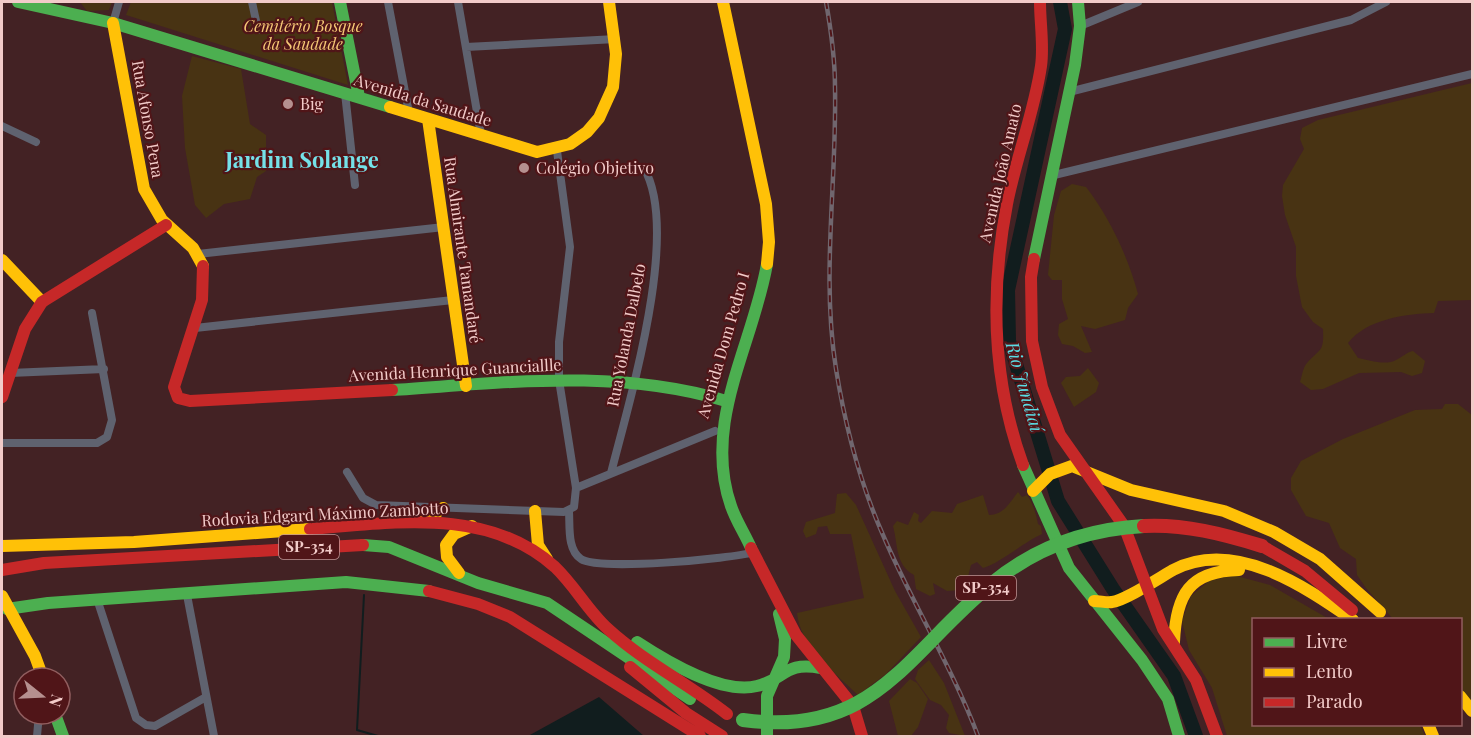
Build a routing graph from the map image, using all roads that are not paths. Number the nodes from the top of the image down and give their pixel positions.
1 (18, 2) edge
2 (119, 2) edge
3 (252, 2) edge
4 (340, 2) edge
5 (388, 2) edge
6 (458, 2) edge
7 (609, 2) edge
8 (716, 2) edge
9 (723, 2) edge
10 (1040, 2) edge
11 (1078, 2) edge
12 (1138, 2) edge
13 (1386, 2) edge
14 (113, 23) junction
15 (1080, 26) junction
16 (258, 30) dead end
17 (616, 39) junction
18 (466, 47) junction
19 (1473, 74) edge
20 (1069, 92) junction
21 (345, 93) junction
22 (359, 98) junction
23 (409, 113) junction
24 (428, 119) junction
25 (2, 126) edge
26 (481, 135) junction
27 (36, 142) dead end
28 (557, 152) junction
29 (644, 168) dead end
30 (1050, 176) junction
31 (355, 185) dead end
32 (166, 225) junction
33 (444, 227) junction
34 (147, 236) junction
35 (193, 249) junction
36 (2, 260) edge
37 (453, 300) junction
38 (42, 302) junction
39 (92, 314) dead end
40 (195, 328) junction
41 (104, 369) junction
42 (10, 373) junction
43 (559, 380) junction
44 (635, 381) junction
45 (466, 386) junction
46 (2, 397) edge
47 (723, 400) junction
48 (715, 431) junction
49 (2, 443) edge
50 (1087, 471) junction
51 (347, 472) dead end
52 (611, 473) junction
53 (576, 488) junction
54 (1033, 491) junction
55 (443, 508) junction
56 (535, 511) junction
57 (569, 512) junction
58 (424, 521) junction
59 (474, 526) junction
60 (2, 546) edge
61 (751, 553) junction
62 (1289, 561) junction
63 (550, 563) junction
64 (2, 570) edge
65 (1264, 571) junction
66 (463, 577) junction
67 (767, 582) junction
68 (1143, 587) junction
69 (576, 590) junction
70 (187, 595) junction
71 (1094, 601) junction
72 (98, 602) junction
73 (4, 603) edge
74 (1384, 616) edge
75 (1350, 618) edge
76 (1360, 618) edge
77 (597, 638) junction
78 (1174, 642) junction
79 (39, 666) edge
80 (821, 668) junction
81 (774, 678) junction
82 (206, 697) junction
83 (1462, 697) edge
84 (1473, 711) edge
85 (727, 714) junction
86 (214, 736) edge
87 (700, 736) edge
88 (722, 736) edge
89 (767, 736) edge
90 (862, 736) edge
91 (1179, 736) edge
92 (1217, 736) edge

1 - 14 main road, Avenida da Saudade
2 - 14 street
3 - 16 street
4 - 22 main road
5 - 23 street
6 - 18 street
7 - 17 main road
8 - 47 main road, Avenida Dom Pedro I
9 - 47 main road, Avenida Dom Pedro I
10 - 54 main road, Avenida João Amato
11 - 15 main road
12 - 15 street
13 - 20 street
14 - 21 main road, Avenida da Saudade
14 - 32 main road, Rua Afonso Pena
15 - 20 main road
17 - 18 street
17 - 28 main road
18 - 26 street
19 - 30 street
20 - 30 main road
21 - 22 main road, Avenida da Saudade
21 - 31 street
22 - 23 main road, Avenida da Saudade
23 - 24 main road, Avenida da Saudade
24 - 26 main road, Avenida da Saudade
24 - 33 main road, Rua Almirante Tamandaré
25 - 27 street
26 - 28 main road, Avenida da Saudade
28 - 43 street
29 - 44 street, Rua Yolanda Dalbelo
30 - 50 main road
32 - 34 main road
32 - 35 main road, Rua Afonso Pena
33 - 35 street
33 - 37 main road, Rua Almirante Tamandaré
34 - 35 main road
34 - 38 main road
35 - 40 main road
36 - 38 main road
37 - 40 street
37 - 45 main road, Rua Almirante Tamandaré
38 - 42 main road
39 - 41 street
40 - 45 main road, Avenida Henrique Guanciallle
41 - 42 street
41 - 49 street
42 - 46 main road
43 - 44 main road, Avenida Henrique Guanciallle
43 - 45 main road, Avenida Henrique Guanciallle
43 - 53 street
44 - 47 main road, Avenida Henrique Guanciallle
44 - 52 street, Rua Yolanda Dalbelo
47 - 48 main road, Avenida Dom Pedro I
47 - 61 main road, Avenida Dom Pedro I
48 - 52 street
48 - 61 main road, Avenida Dom Pedro I
50 - 54 main road
50 - 68 main road
50 - 74 main road
51 - 55 street
52 - 53 street
53 - 57 street
54 - 71 main road, Avenida João Amato
55 - 56 street
55 - 58 main road
56 - 57 street
56 - 63 main road
57 - 61 street
58 - 59 main road, Rodovia Edgard Máximo Zambotto / SP-354
58 - 60 main road, Rodovia Edgard Máximo Zambotto / SP-354
59 - 63 main road, Rodovia Edgard Máximo Zambotto / SP-354
59 - 66 main road
61 - 67 main road, Avenida Dom Pedro I
62 - 74 main road, Rodovia Edgard Máximo Zambotto / SP-354
62 - 76 main road, Rodovia Edgard Máximo Zambotto / SP-354
62 - 85 main road, Rodovia Edgard Máximo Zambotto / SP-354, bridge
63 - 69 main road, Rodovia Edgard Máximo Zambotto / SP-354
64 - 66 main road, Rodovia Edgard Máximo Zambotto / SP-354
65 - 68 main road
65 - 75 main road
65 - 78 main road
66 - 77 main road, Rodovia Edgard Máximo Zambotto / SP-354
67 - 80 main road
67 - 81 main road
68 - 71 main road
68 - 78 main road
69 - 81 main road
69 - 85 main road, Rodovia Edgard Máximo Zambotto / SP-354
70 - 72 main road
70 - 82 street
70 - 87 main road
71 - 91 main road, Avenida João Amato
72 - 73 main road
72 - 82 street
73 - 79 main road
77 - 85 main road, Rodovia Edgard Máximo Zambotto / SP-354
77 - 88 main road
78 - 92 main road
80 - 81 main road
80 - 90 main road
81 - 89 main road
82 - 86 street
83 - 84 main road

